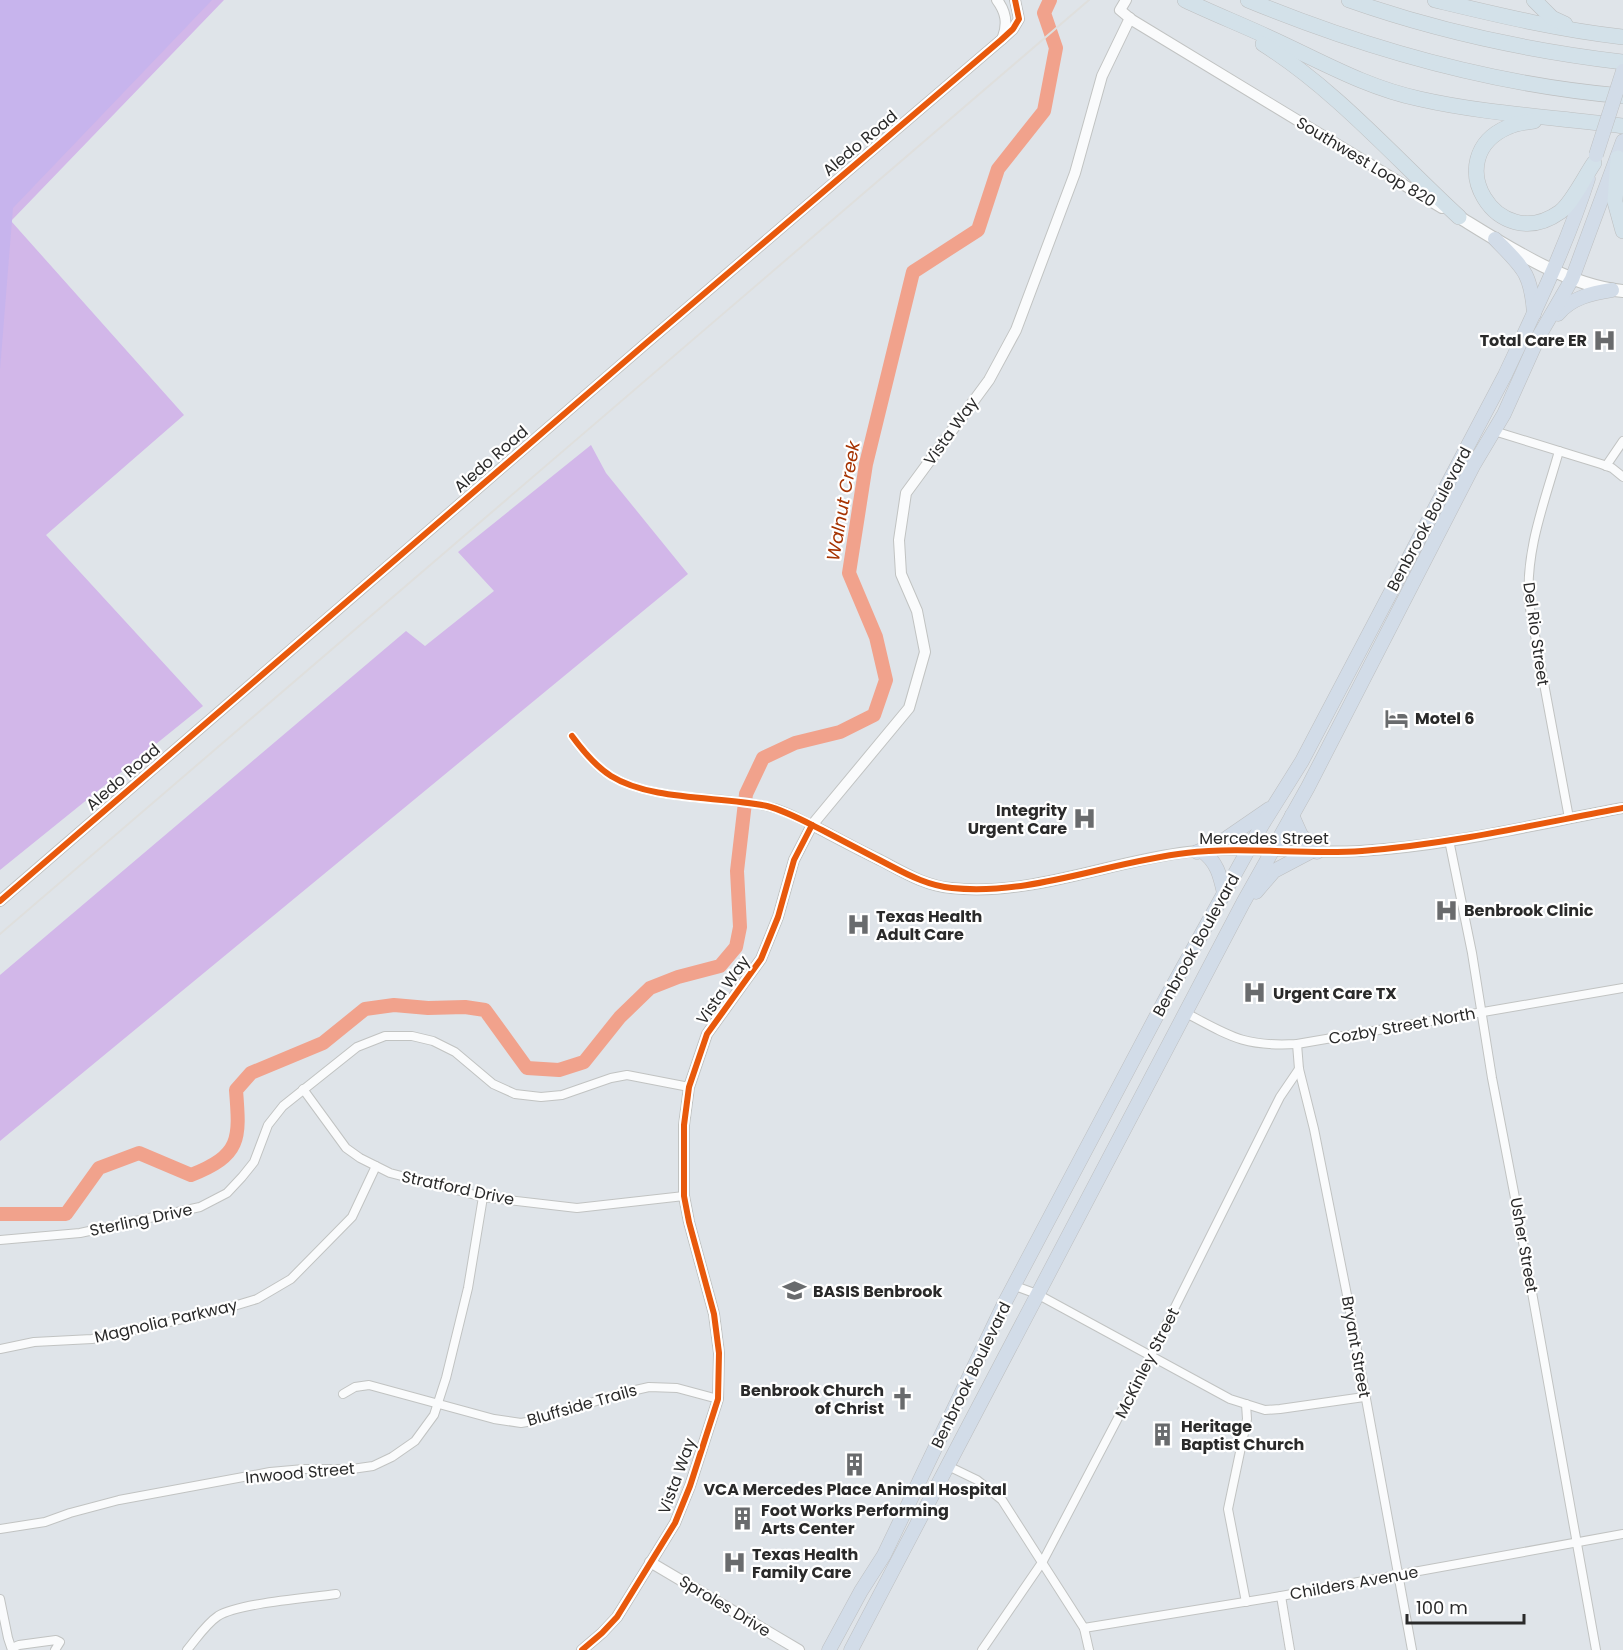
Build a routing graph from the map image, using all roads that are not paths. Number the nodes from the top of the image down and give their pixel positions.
1 (996, 0) edge
2 (1015, 0) edge
3 (1185, 0) edge
4 (1248, 0) edge
5 (1349, 0) edge
6 (1435, 0) edge
7 (1534, 0) edge
8 (1123, 5) edge
9 (1130, 18) junction
10 (1225, 19) junction
11 (1578, 32) junction
12 (1623, 37) edge
13 (1001, 40) junction
14 (1623, 62) edge
15 (1623, 71) edge
16 (1623, 96) edge
17 (1551, 118) junction
18 (1623, 126) edge
19 (1623, 141) edge
20 (1618, 157) junction
21 (1595, 159) junction
22 (1459, 218) junction
23 (1623, 231) edge
24 (1495, 239) junction
25 (1554, 270) junction
26 (1572, 279) junction
27 (1618, 290) edge
28 (1534, 316) junction
29 (1539, 336) junction
30 (1494, 431) junction
31 (1623, 441) edge
32 (1559, 451) junction
33 (1606, 466) junction
34 (1623, 477) edge
35 (1411, 568) junction
36 (572, 736) dead end
37 (1273, 806) junction
38 (1623, 808) edge
39 (1292, 815) junction
40 (1569, 818) junction
41 (812, 825) junction
42 (1449, 840) junction
43 (1247, 850) junction
44 (1200, 851) junction
45 (1271, 851) junction
46 (1314, 852) junction
47 (1224, 893) junction
48 (0, 901) edge
49 (1243, 903) junction
50 (1623, 988) edge
51 (1482, 1012) junction
52 (1186, 1014) junction
53 (1297, 1044) junction
54 (1299, 1069) junction
55 (689, 1087) junction
56 (303, 1089) junction
57 (376, 1166) junction
58 (684, 1196) junction
59 (483, 1197) junction
60 (0, 1240) edge
61 (1015, 1286) junction
62 (1037, 1294) junction
63 (0, 1349) edge
64 (1150, 1357) junction
65 (343, 1394) dead end
66 (1364, 1397) junction
67 (718, 1399) junction
68 (438, 1404) junction
69 (1246, 1404) junction
70 (948, 1466) junction
71 (0, 1529) edge
72 (1623, 1534) edge
73 (1577, 1543) junction
74 (1042, 1561) junction
75 (650, 1562) junction
76 (1398, 1574) junction
77 (336, 1594) dead end
78 (1281, 1596) junction
79 (0, 1599) edge
80 (1246, 1602) junction
81 (1084, 1628) junction
82 (12, 1649) edge
83 (55, 1650) edge
84 (187, 1650) edge
85 (582, 1650) edge
86 (800, 1650) edge
87 (829, 1650) edge
88 (850, 1650) edge
89 (982, 1650) edge
90 (1089, 1650) edge
91 (1290, 1650) edge
92 (1412, 1650) edge
93 (1596, 1650) edge

1 - 13 street
2 - 13 street, Aledo Road
3 - 10 highway
4 - 16 highway
5 - 14 highway
6 - 11 highway
7 - 11 highway
8 - 9 street, Southwest Loop 820
9 - 22 street, Southwest Loop 820
9 - 41 street, Vista Way
10 - 17 highway
10 - 22 highway
11 - 12 highway
13 - 48 street, Aledo Road
15 - 21 highway, Benbrook Boulevard, bridge
17 - 18 highway
17 - 21 highway
19 - 20 highway, Benbrook Boulevard
20 - 23 highway
20 - 26 highway, Benbrook Boulevard
21 - 25 highway, Benbrook Boulevard
22 - 24 main road, Southwest Loop 820
24 - 25 main road, Southwest Loop 820
24 - 28 highway
25 - 26 main road, Southwest Loop 820
25 - 28 highway, Benbrook Boulevard
26 - 27 main road, Southwest Loop 820
26 - 29 highway, Benbrook Boulevard
27 - 29 highway
28 - 35 highway, Benbrook Boulevard
29 - 30 highway, Benbrook Boulevard
30 - 32 street
30 - 35 highway, Benbrook Boulevard
31 - 33 street
32 - 33 street
32 - 40 street, Del Rio Street
33 - 34 street
35 - 37 highway, Benbrook Boulevard
35 - 39 highway, Benbrook Boulevard
36 - 41 street
37 - 43 highway, Benbrook Boulevard
37 - 44 highway
38 - 40 street, Mercedes Street
39 - 45 highway, Benbrook Boulevard
39 - 46 highway
40 - 42 street, Mercedes Street
41 - 44 street, Mercedes Street
41 - 55 street, Vista Way
42 - 46 street, Mercedes Street
42 - 51 street, Usher Street
43 - 44 street, Mercedes Street
43 - 45 street, Mercedes Street
43 - 47 highway, Benbrook Boulevard
44 - 47 highway
45 - 46 street, Mercedes Street
45 - 49 highway, Benbrook Boulevard
46 - 49 highway
47 - 61 highway, Benbrook Boulevard
49 - 52 highway, Benbrook Boulevard
50 - 51 street, Cozby Street North
51 - 53 street, Cozby Street North
51 - 73 street, Usher Street
52 - 53 street, Cozby Street North
52 - 62 highway, Benbrook Boulevard
53 - 54 street, Bryant Street
54 - 64 street, McKinley Street
54 - 66 street, Bryant Street
55 - 56 street, Sterling Drive
55 - 58 street, Vista Way
56 - 57 street, Stratford Drive
56 - 60 street, Sterling Drive
57 - 59 street, Stratford Drive
57 - 63 street, Magnolia Parkway
58 - 59 street, Stratford Drive
58 - 67 street, Vista Way
59 - 68 street, Inwood Street
61 - 62 street
61 - 87 highway, Benbrook Boulevard
62 - 64 street
62 - 70 highway, Benbrook Boulevard
64 - 69 street
64 - 74 street, McKinley Street
65 - 68 street, Bluffside Trails
66 - 69 street
66 - 76 street, Bryant Street
67 - 68 street, Bluffside Trails
67 - 75 street, Vista Way
68 - 71 street, Inwood Street
69 - 80 street
70 - 74 street
70 - 88 highway, Benbrook Boulevard
72 - 73 street, Childers Avenue
73 - 76 street, Childers Avenue
73 - 93 street, Usher Street
74 - 81 street
74 - 89 street, McKinley Street
75 - 85 street, Vista Way
75 - 86 street, Sproles Drive
76 - 78 street, Childers Avenue
76 - 92 street, Bryant Street
77 - 84 street
78 - 80 street, Childers Avenue
78 - 91 street
79 - 82 street
80 - 81 street, Childers Avenue
81 - 90 street
82 - 83 street

